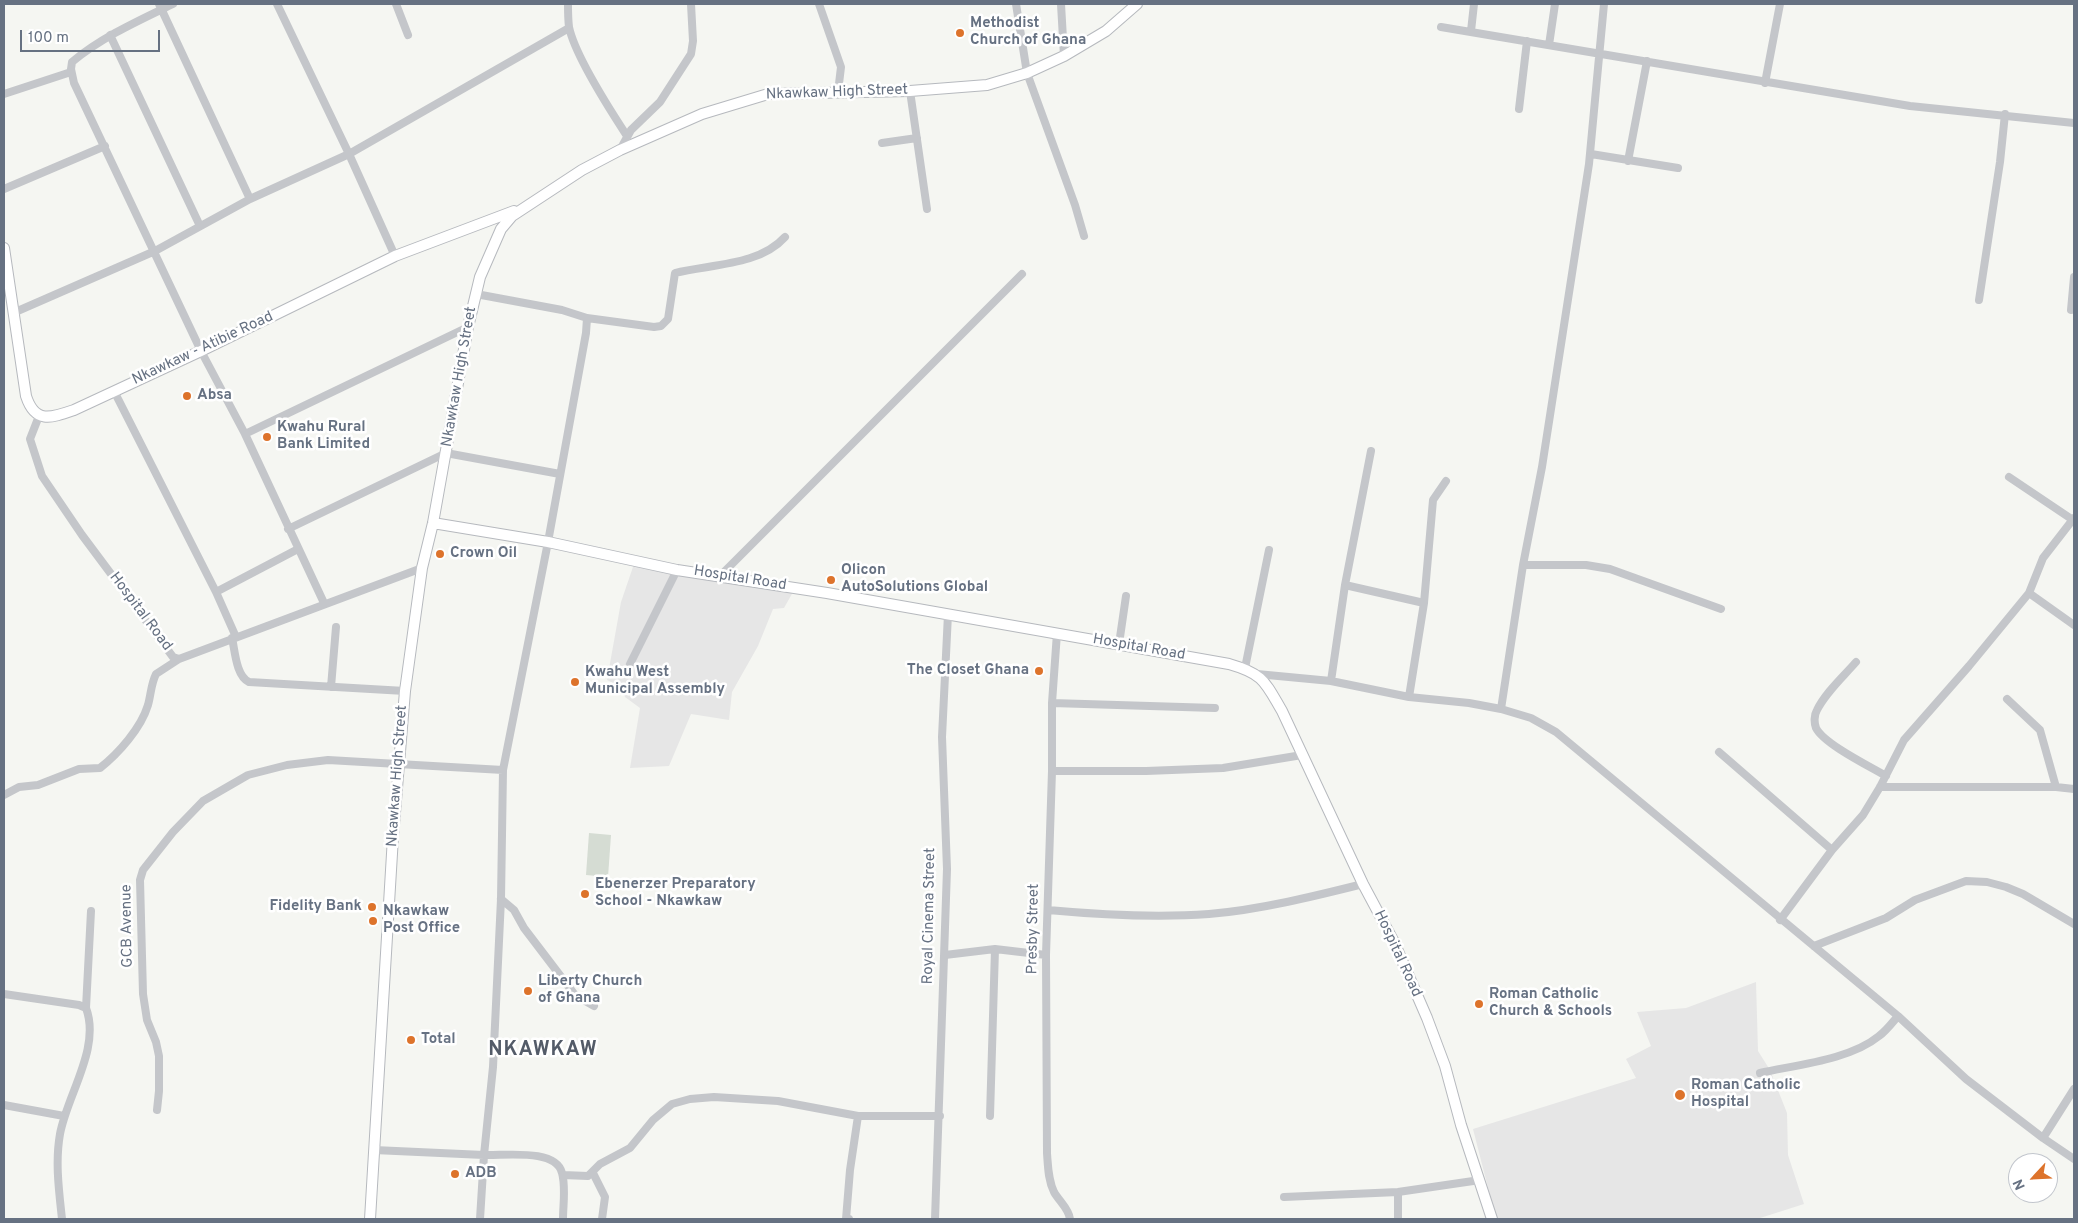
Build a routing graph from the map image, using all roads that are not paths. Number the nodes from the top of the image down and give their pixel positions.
1 (173, 4) edge
2 (277, 4) edge
3 (396, 4) edge
4 (568, 4) edge
5 (691, 4) edge
6 (819, 4) edge
7 (1016, 4) edge
8 (1061, 4) edge
9 (1137, 4) edge
10 (1474, 4) edge
11 (1555, 4) edge
12 (1604, 4) edge
13 (1780, 4) edge
14 (160, 7) edge
15 (1441, 27) dead end
16 (570, 28) junction
17 (1471, 31) junction
18 (408, 35) dead end
19 (110, 36) junction
20 (1527, 41) junction
21 (1549, 45) junction
22 (1599, 53) junction
23 (1064, 56) junction
24 (1648, 61) junction
25 (71, 72) junction
26 (1027, 73) junction
27 (1765, 83) junction
28 (910, 91) junction
29 (838, 92) junction
30 (4, 94) edge
31 (1519, 109) dead end
32 (2006, 114) junction
33 (2074, 123) edge
34 (627, 136) junction
35 (917, 138) junction
36 (882, 143) dead end
37 (105, 146) junction
38 (620, 150) junction
39 (349, 154) junction
40 (1591, 154) junction
41 (1628, 160) junction
42 (1678, 168) dead end
43 (4, 188) edge
44 (250, 199) junction
45 (525, 207) junction
46 (927, 209) dead end
47 (200, 226) junction
48 (1084, 236) dead end
49 (785, 237) dead end
50 (4, 248) edge
51 (154, 251) junction
52 (395, 256) junction
53 (1022, 274) dead end
54 (2074, 277) edge
55 (476, 294) junction
56 (1978, 300) dead end
57 (2071, 310) dead end
58 (13, 313) junction
59 (587, 318) junction
60 (468, 328) junction
61 (201, 351) junction
62 (114, 391) junction
63 (40, 416) junction
64 (245, 434) junction
65 (1371, 451) dead end
66 (446, 454) junction
67 (560, 474) junction
68 (2009, 477) dead end
69 (1446, 481) dead end
70 (2074, 519) edge
71 (433, 523) junction
72 (288, 529) junction
73 (548, 542) junction
74 (298, 550) junction
75 (1269, 550) dead end
76 (1523, 565) junction
77 (422, 568) junction
78 (677, 570) junction
79 (720, 576) junction
80 (1345, 586) junction
81 (216, 592) junction
82 (2029, 592) junction
83 (1126, 596) dead end
84 (324, 603) junction
85 (1424, 603) junction
86 (1721, 609) dead end
87 (948, 614) junction
88 (2074, 625) edge
89 (336, 627) dead end
90 (1056, 633) junction
91 (234, 637) junction
92 (1119, 644) junction
93 (179, 659) junction
94 (1856, 662) dead end
95 (630, 664) dead end
96 (1245, 668) junction
97 (1257, 674) junction
98 (1331, 681) junction
99 (331, 686) junction
100 (405, 691) junction
101 (1408, 697) junction
102 (2007, 698) dead end
103 (1052, 703) junction
104 (1214, 708) dead end
105 (1502, 709) junction
106 (1719, 752) dead end
107 (1302, 755) junction
108 (398, 766) junction
109 (503, 770) junction
110 (1052, 771) junction
111 (1886, 776) junction
112 (1880, 787) junction
113 (2056, 787) junction
114 (2074, 789) edge
115 (4, 795) edge
116 (1832, 850) junction
117 (1363, 884) junction
118 (501, 899) junction
119 (1048, 910) junction
120 (90, 911) dead end
121 (1780, 920) junction
122 (2074, 924) edge
123 (1814, 946) junction
124 (995, 950) junction
125 (945, 955) junction
126 (1046, 955) junction
127 (4, 994) edge
128 (594, 1006) dead end
129 (86, 1008) junction
130 (1898, 1016) junction
131 (1760, 1073) dead end
132 (2074, 1089) edge
133 (4, 1105) edge
134 (158, 1110) dead end
135 (64, 1116) junction
136 (858, 1116) junction
137 (940, 1116) junction
138 (990, 1116) dead end
139 (2043, 1138) junction
140 (374, 1150) junction
141 (484, 1155) junction
142 (2074, 1159) edge
143 (593, 1173) junction
144 (563, 1175) junction
145 (1480, 1180) junction
146 (1398, 1192) junction
147 (1284, 1197) dead end
148 (62, 1219) edge
149 (370, 1219) edge
150 (480, 1219) edge
151 (563, 1219) edge
152 (602, 1219) edge
153 (847, 1219) edge
154 (935, 1219) edge
155 (1070, 1219) edge
156 (1398, 1219) edge
157 (1492, 1219) edge

1 - 14 street
2 - 39 street
3 - 18 street
4 - 16 street
5 - 34 street
6 - 29 street
7 - 26 street
8 - 23 street
9 - 23 main road, Nkawkaw High Street
10 - 17 street
11 - 21 street
12 - 22 street
13 - 27 street
14 - 19 street
14 - 44 street
15 - 17 street
16 - 34 street
16 - 39 street
17 - 20 street
19 - 25 street
19 - 47 street
20 - 21 street
20 - 31 street
21 - 22 street
22 - 24 street
22 - 40 street
23 - 26 main road, Nkawkaw High Street
24 - 27 street
24 - 41 street
25 - 30 street
25 - 37 street
26 - 28 main road, Nkawkaw High Street
26 - 48 street
27 - 32 street
28 - 29 main road, Nkawkaw High Street
28 - 35 street
29 - 38 main road, Nkawkaw High Street
32 - 33 street
32 - 56 street
34 - 38 street
35 - 36 street
35 - 46 street
37 - 43 street
37 - 51 street
38 - 45 main road, Nkawkaw High Street
39 - 44 street
39 - 52 street
40 - 41 street
40 - 76 street
41 - 42 street
44 - 47 street
45 - 52 main road, Nkawkaw - Atibie Road
45 - 55 main road, Nkawkaw High Street
47 - 51 street
49 - 59 street
50 - 58 main road
51 - 58 street
51 - 61 street
52 - 61 main road, Nkawkaw - Atibie Road
53 - 79 street
54 - 57 street
55 - 59 street
55 - 60 main road, Nkawkaw High Street
58 - 63 main road
59 - 67 street
60 - 64 street
60 - 66 main road, Nkawkaw High Street
61 - 62 main road, Nkawkaw - Atibie Road
61 - 64 street
62 - 63 main road, Nkawkaw - Atibie Road
62 - 81 street
63 - 93 street, Hospital Road
64 - 72 street
65 - 80 street
66 - 67 street
66 - 71 main road, Nkawkaw High Street
66 - 72 street
67 - 73 street
68 - 70 street
69 - 85 street
70 - 82 street
71 - 73 main road, Hospital Road
71 - 77 main road, Nkawkaw High Street
72 - 74 street
73 - 78 main road, Hospital Road
73 - 109 street
74 - 81 street
74 - 84 street
75 - 96 street
76 - 86 street
76 - 105 street
77 - 84 street, Hospital Road
77 - 100 main road, Nkawkaw High Street
78 - 79 main road, Hospital Road
78 - 95 street
79 - 87 main road, Hospital Road
80 - 85 street
80 - 98 street
81 - 91 street
82 - 88 street
82 - 111 street
83 - 92 street
84 - 91 street, Hospital Road
85 - 101 street
87 - 90 main road, Hospital Road
87 - 125 street, Royal Cinema Street
89 - 99 street
90 - 92 main road, Hospital Road
90 - 103 street, Presby Street
91 - 93 street, Hospital Road
91 - 99 street
92 - 96 main road, Hospital Road
93 - 115 street
94 - 111 street
96 - 97 main road, Hospital Road
97 - 98 street
97 - 107 main road, Hospital Road
98 - 101 street
99 - 100 street
100 - 108 main road, Nkawkaw High Street
101 - 105 street
102 - 113 street
103 - 104 street
103 - 110 street, Presby Street
105 - 121 street
106 - 116 street
107 - 110 street
107 - 117 main road, Hospital Road
108 - 109 street, GCB Avenue
108 - 134 street, GCB Avenue
108 - 140 main road, Nkawkaw High Street
109 - 118 street
110 - 119 street, Presby Street
111 - 112 street
112 - 113 street
112 - 116 street
113 - 114 street
116 - 121 street
117 - 119 street
117 - 145 main road, Hospital Road
118 - 128 street
118 - 141 street
119 - 126 street, Presby Street
120 - 129 street
121 - 123 street
122 - 123 street
123 - 130 street
124 - 125 street
124 - 126 street
124 - 138 street
125 - 137 street, Royal Cinema Street
126 - 155 street, Presby Street
127 - 129 street
129 - 135 street
130 - 131 street
130 - 139 street
132 - 139 street
133 - 135 street
135 - 148 street
136 - 137 street
136 - 143 street
136 - 153 street
137 - 154 street, Royal Cinema Street
139 - 142 street
140 - 141 street
140 - 149 main road, Nkawkaw High Street
141 - 144 street
141 - 150 street
143 - 144 street
143 - 152 street
144 - 151 street
145 - 146 street
145 - 157 main road, Hospital Road
146 - 147 street
146 - 156 street

